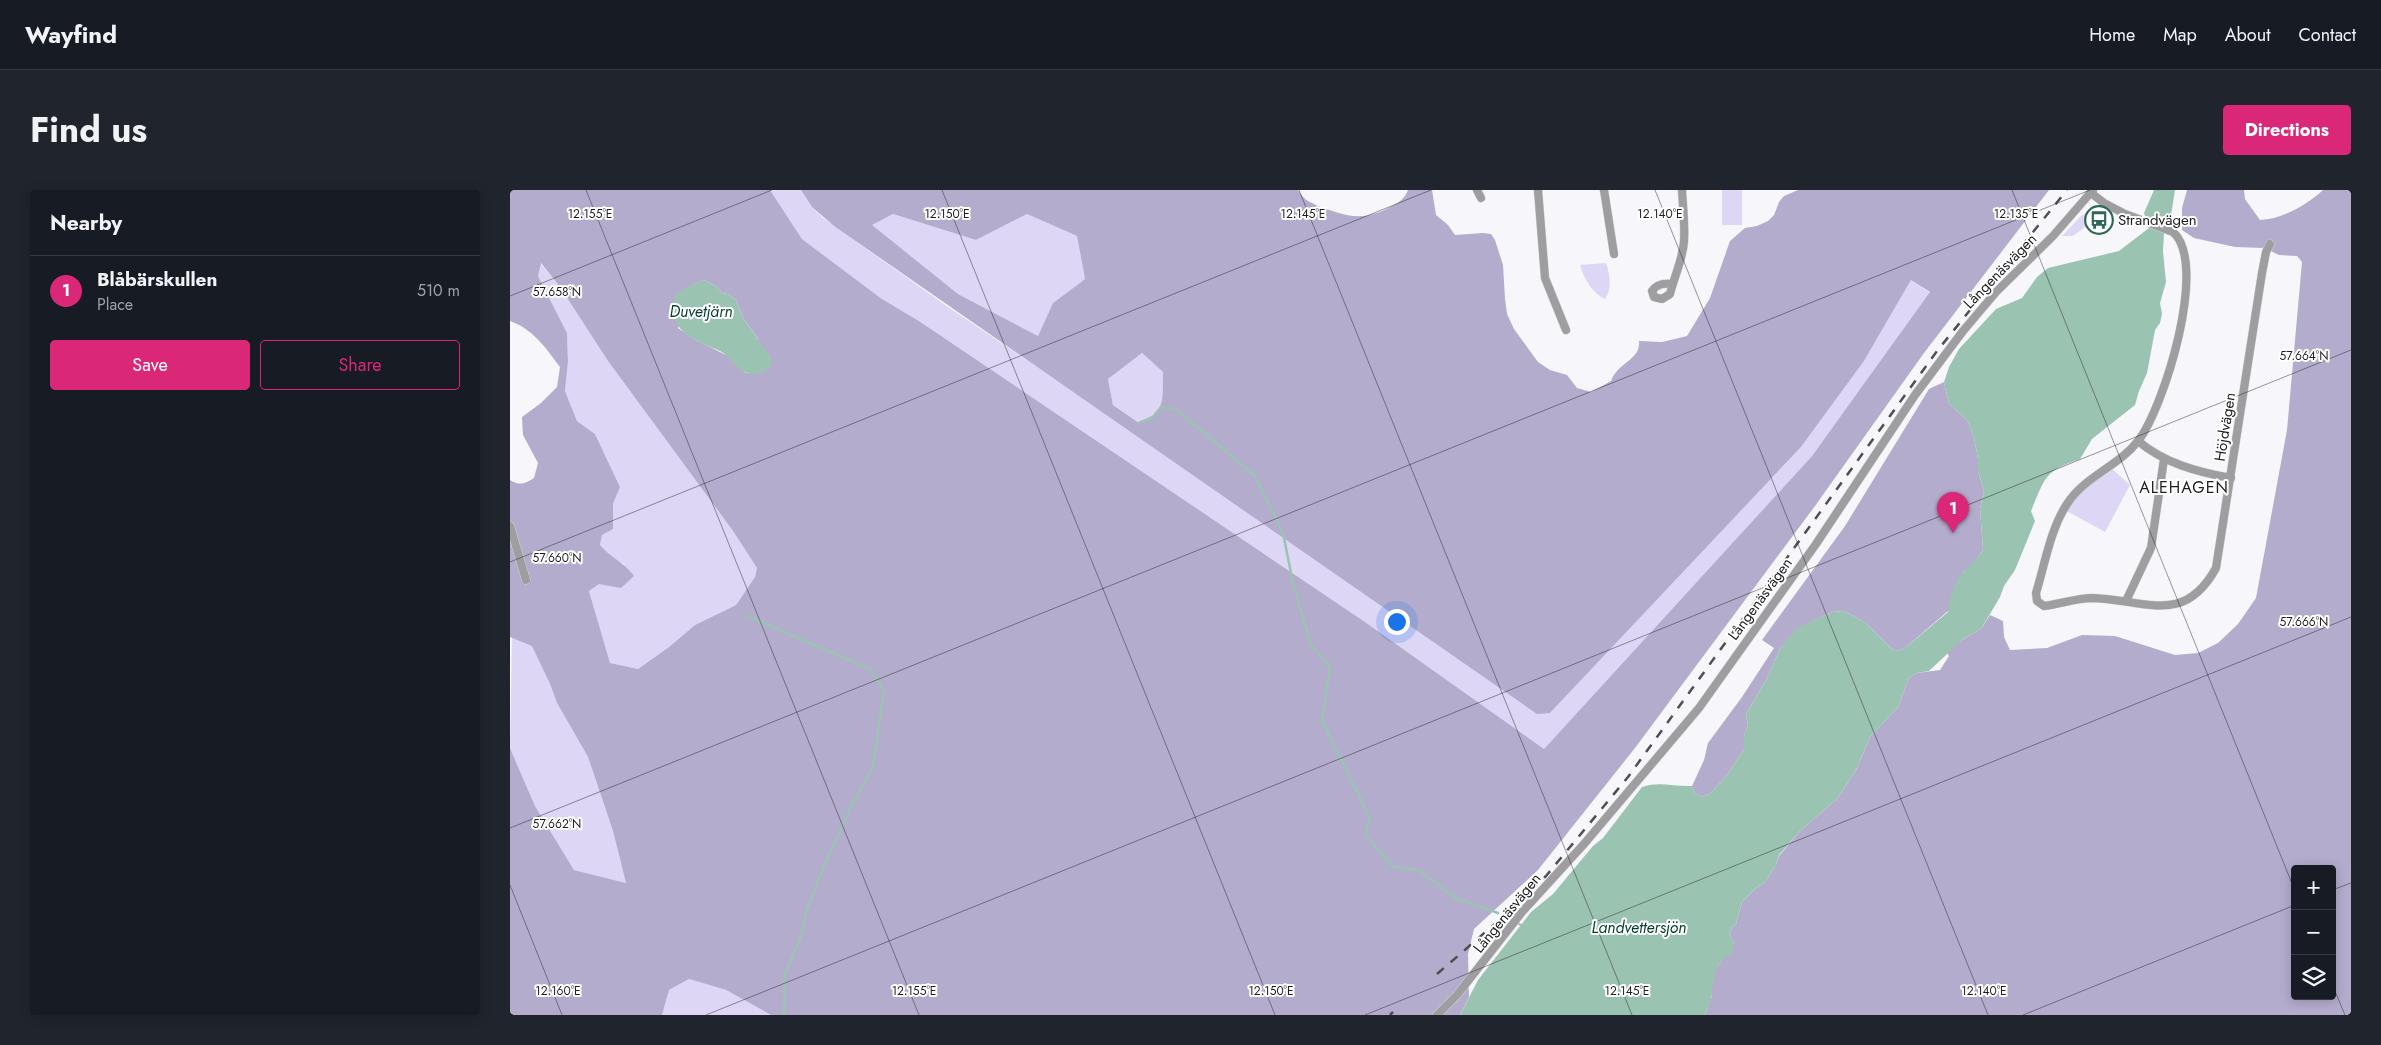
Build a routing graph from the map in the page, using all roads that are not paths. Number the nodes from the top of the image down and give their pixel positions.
1 (1477, 190) edge
2 (1538, 190) edge
3 (1604, 190) edge
4 (1682, 190) edge
5 (2092, 192) edge
6 (1481, 198) dead end
7 (2270, 244) dead end
8 (1614, 254) dead end
9 (1671, 284) dead end
10 (1566, 330) dead end
11 (2138, 441) junction
12 (2164, 459) junction
13 (2231, 478) junction
14 (510, 526) edge
15 (526, 580) dead end
16 (2126, 601) junction
17 (1437, 1015) edge

1 - 6 street
2 - 10 street
3 - 8 street
4 - 9 street
5 - 11 street
5 - 17 street, Långenäsvägen
7 - 13 street, Höjdvägen
11 - 12 street
11 - 16 street, Höjdvägen
12 - 13 street
12 - 16 street
13 - 16 street, Höjdvägen
14 - 15 street

